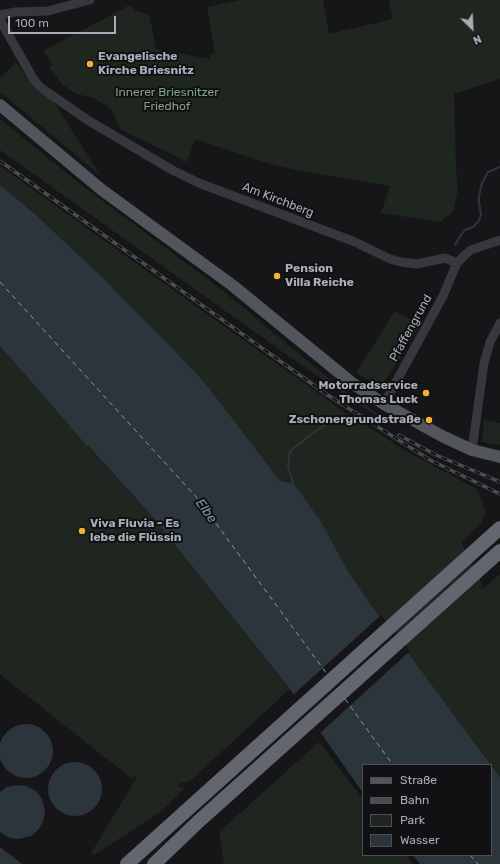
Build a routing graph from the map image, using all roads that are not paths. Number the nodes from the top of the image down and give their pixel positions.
1 (90, 0) edge
2 (0, 15) edge
3 (0, 20) edge
4 (0, 105) edge
5 (500, 240) edge
6 (458, 263) junction
7 (500, 323) edge
8 (384, 404) junction
9 (472, 450) junction
10 (500, 457) edge
11 (500, 528) edge
12 (500, 551) edge
13 (127, 864) edge
14 (154, 864) edge

1 - 2 street
3 - 6 street, Am Kirchberg
4 - 8 main road
5 - 6 street
6 - 8 street, Pfaffengrund
7 - 9 street
8 - 9 main road
9 - 10 main road
11 - 13 highway
12 - 14 highway

